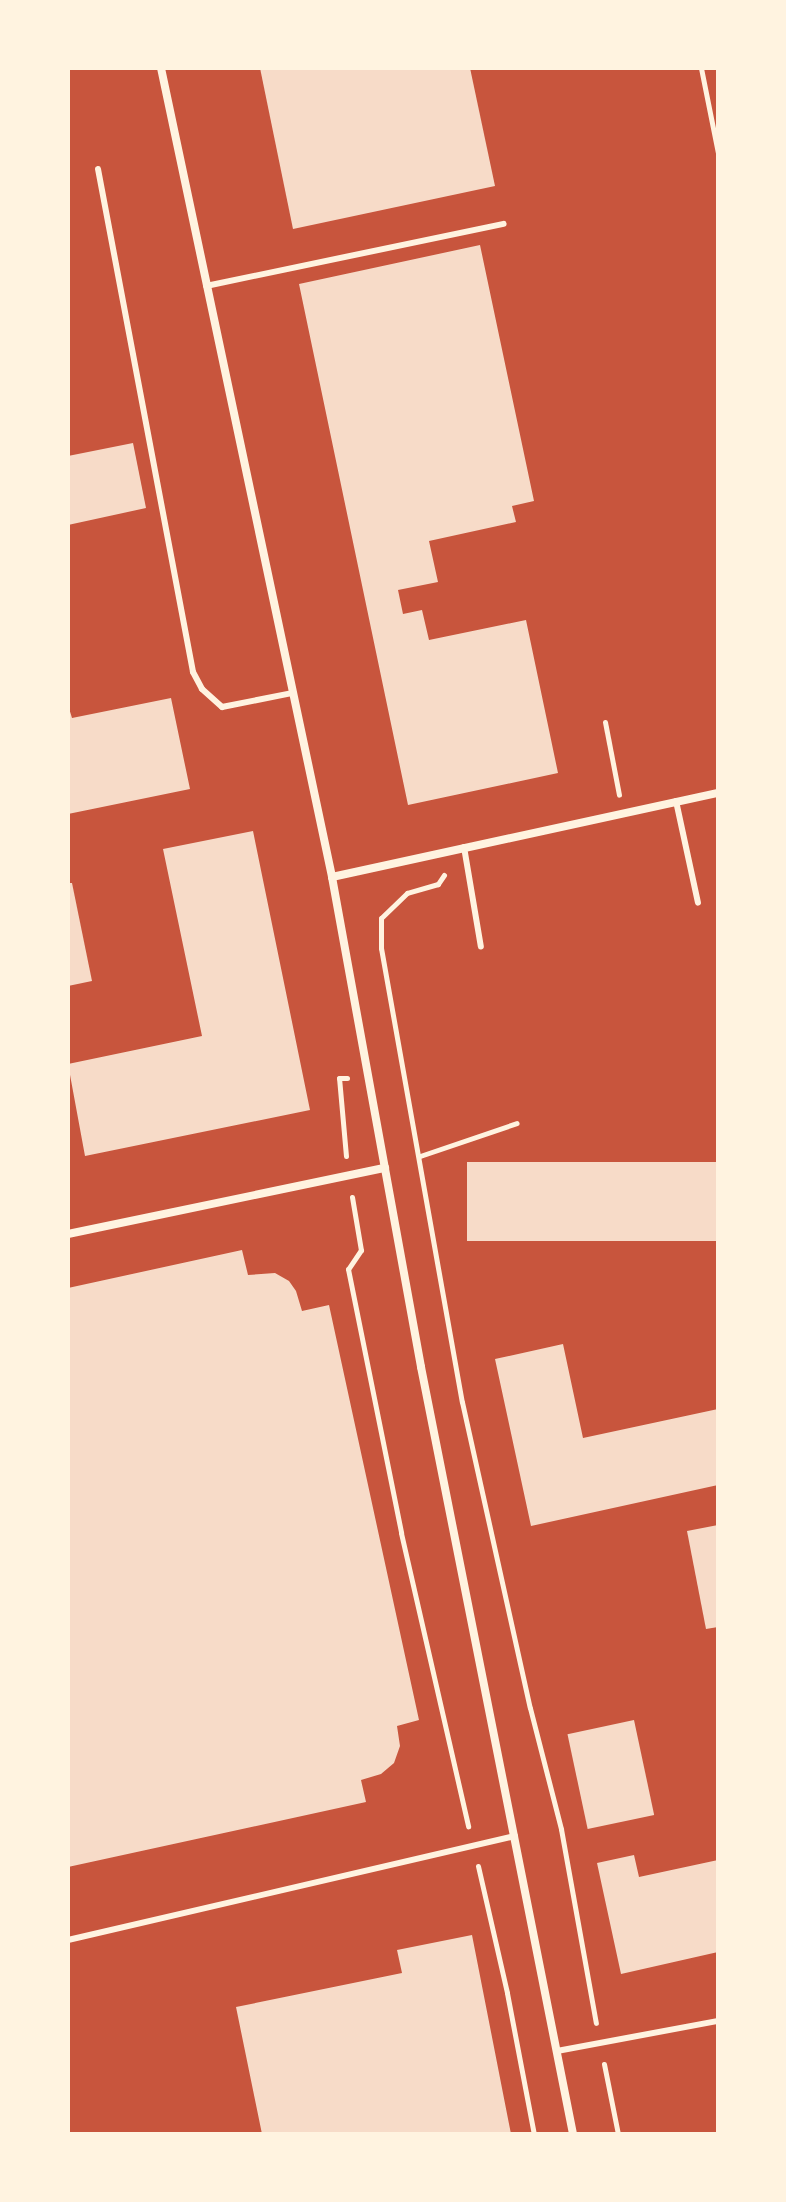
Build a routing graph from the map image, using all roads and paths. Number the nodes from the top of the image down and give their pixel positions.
1 (161, 68) edge
2 (701, 68) edge
3 (718, 153) edge
4 (98, 169) dead end
5 (504, 224) dead end
6 (206, 286) junction
7 (292, 693) junction
8 (605, 722) dead end
9 (718, 793) edge
10 (676, 801) junction
11 (623, 813) junction
12 (464, 847) junction
13 (332, 877) junction
14 (698, 903) dead end
15 (481, 947) dead end
16 (339, 1078) dead end
17 (517, 1123) dead end
18 (420, 1156) junction
19 (385, 1168) junction
20 (348, 1177) junction
21 (68, 1234) edge
22 (515, 1836) junction
23 (473, 1846) junction
24 (68, 1940) edge
25 (718, 2021) edge
26 (600, 2042) junction
27 (557, 2051) junction
28 (534, 2134) edge
29 (573, 2134) edge
30 (618, 2134) edge

1 - 6 street
2 - 3 path
4 - 7 lane
5 - 6 lane
6 - 7 street
7 - 13 street
8 - 11 path
9 - 10 street
10 - 11 street
10 - 14 lane
11 - 12 street
12 - 13 street
12 - 15 lane
12 - 18 path
13 - 19 street
16 - 20 path
17 - 18 path
18 - 26 path
19 - 20 street
19 - 22 street
20 - 21 street
20 - 23 path
22 - 23 lane
22 - 27 street
23 - 24 lane
23 - 28 path
25 - 26 lane
26 - 27 lane
26 - 30 path
27 - 29 street

